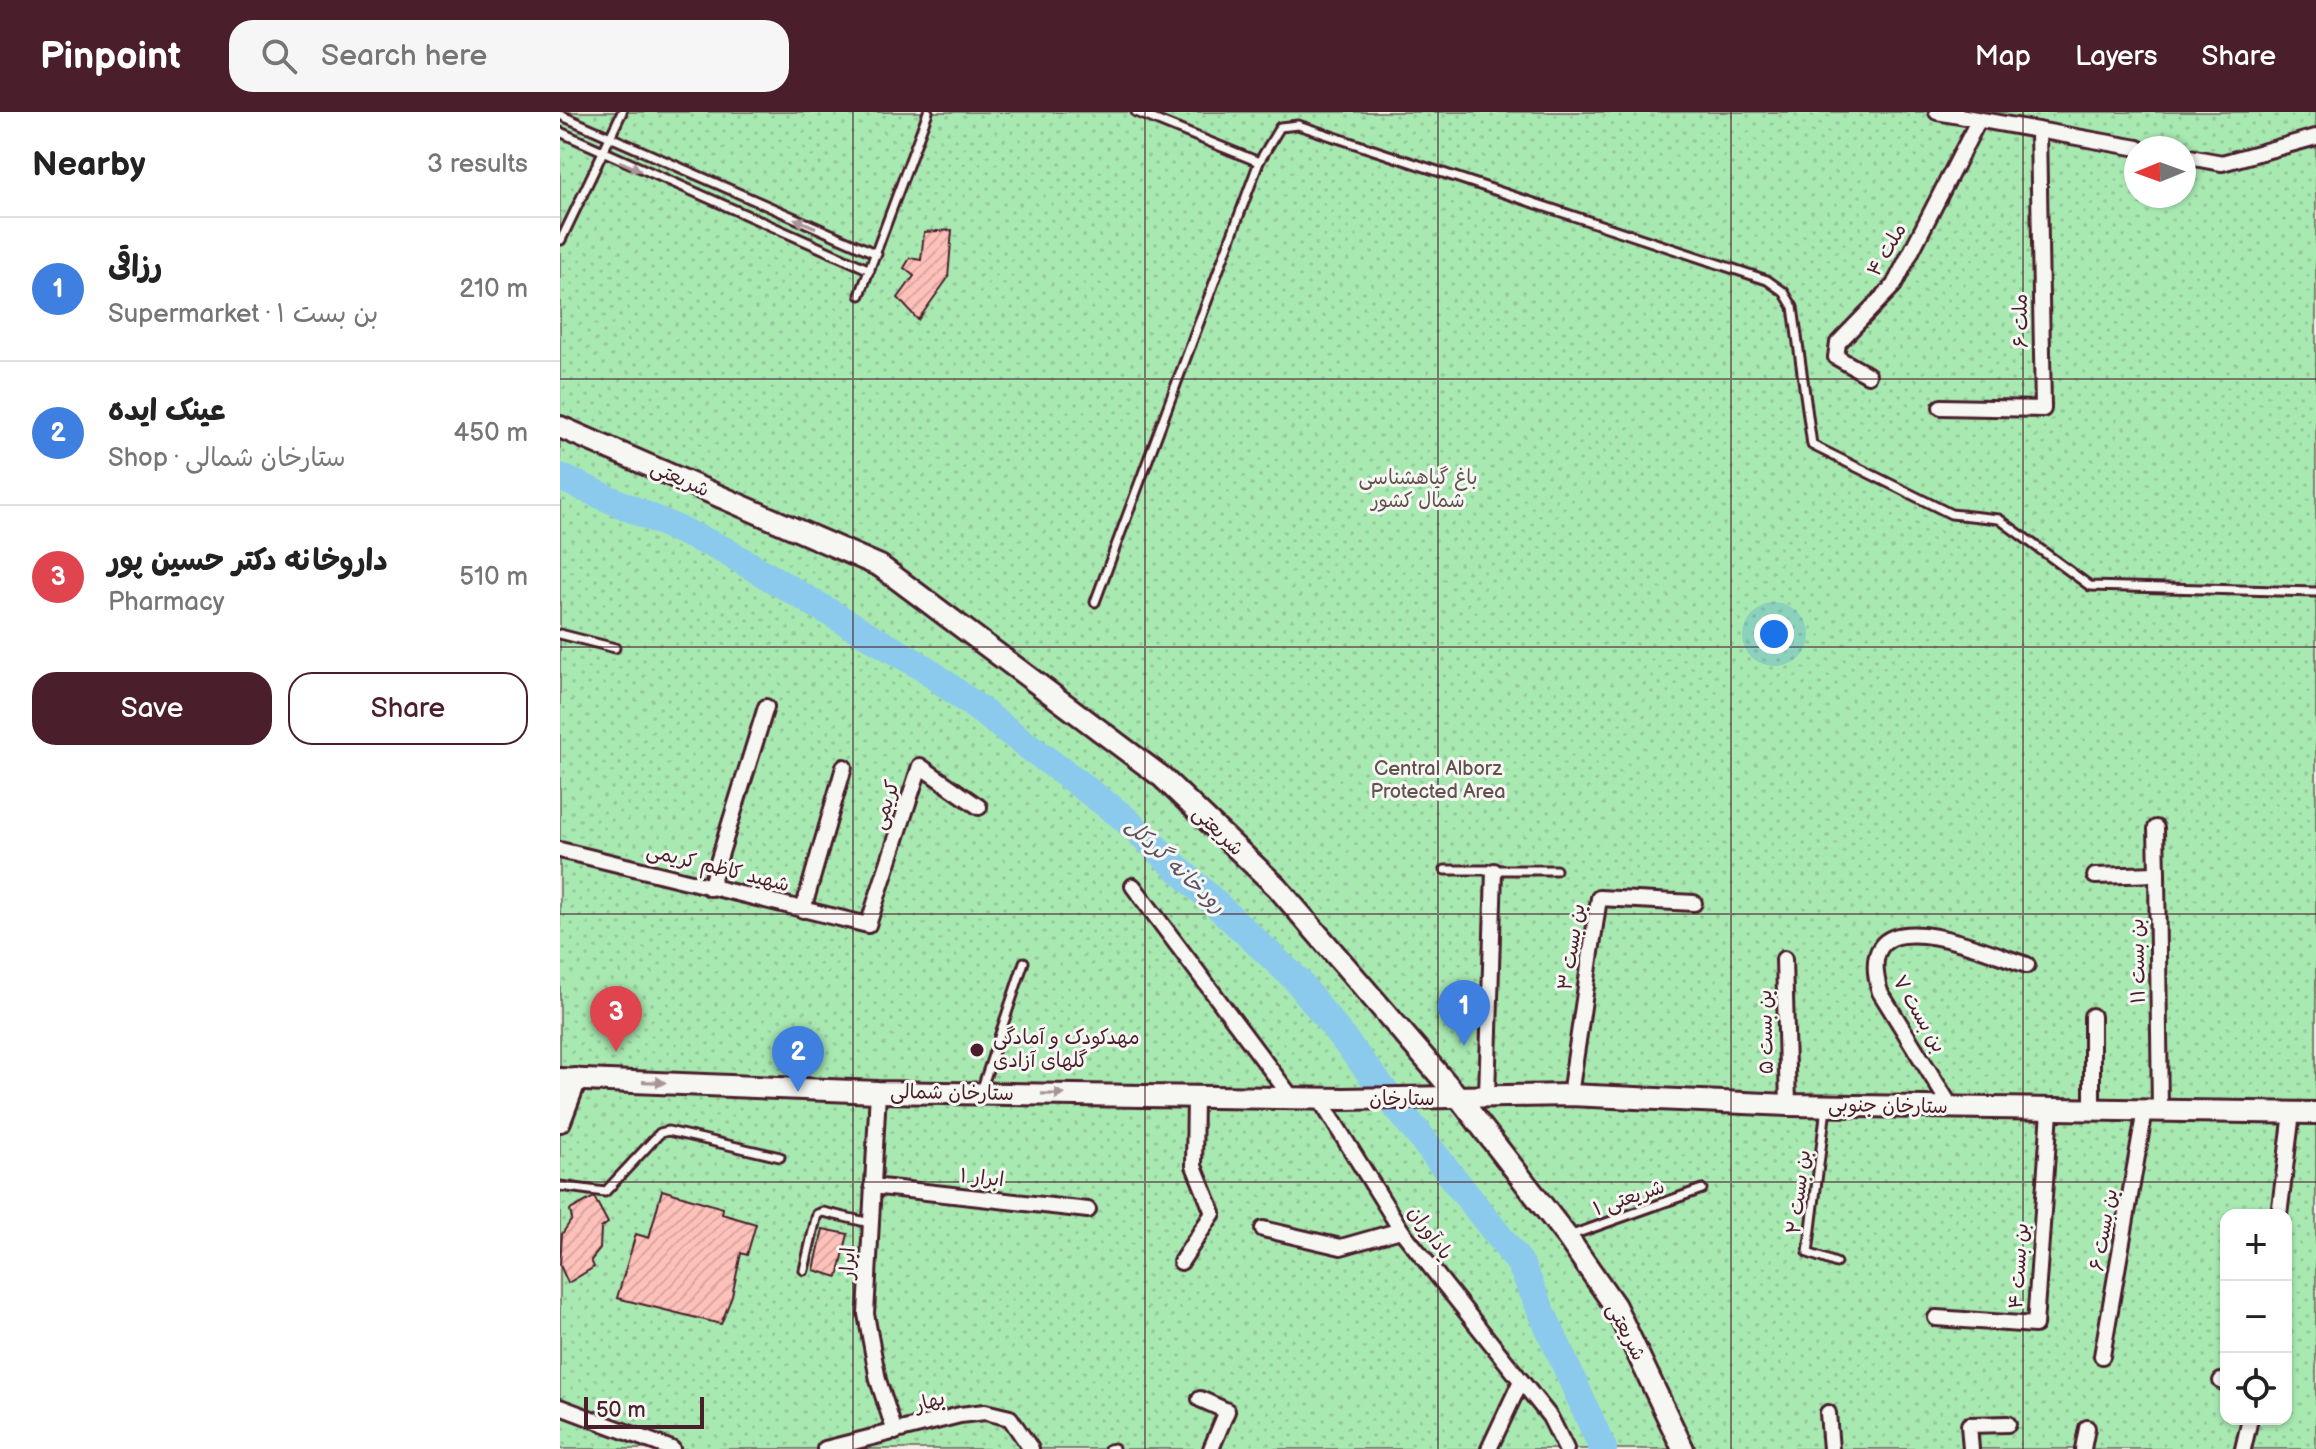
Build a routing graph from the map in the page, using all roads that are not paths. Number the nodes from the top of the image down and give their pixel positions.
1 (622, 112) edge
2 (928, 112) edge
3 (1136, 112) edge
4 (1937, 112) edge
5 (560, 115) edge
6 (1978, 121) junction
7 (2038, 130) junction
8 (560, 132) edge
9 (2316, 137) edge
10 (609, 139) junction
11 (2124, 145) edge
12 (602, 153) junction
13 (2196, 158) edge
14 (1259, 162) junction
15 (561, 240) edge
16 (877, 254) junction
17 (870, 270) junction
18 (860, 295) dead end
19 (1868, 375) dead end
20 (1941, 407) dead end
21 (560, 427) edge
22 (2316, 592) edge
23 (1095, 602) dead end
24 (560, 634) edge
25 (615, 648) dead end
26 (766, 707) dead end
27 (844, 767) dead end
28 (979, 807) dead end
29 (2156, 828) dead end
30 (560, 850) edge
31 (1445, 870) dead end
32 (1556, 870) dead end
33 (1494, 871) junction
34 (2157, 874) junction
35 (2095, 876) dead end
36 (1133, 886) dead end
37 (710, 888) junction
38 (1694, 903) dead end
39 (803, 910) junction
40 (868, 925) joint
41 (1784, 959) dead end
42 (1024, 962) dead end
43 (2027, 965) dead end
44 (2092, 1016) dead end
45 (568, 1079) edge
46 (878, 1092) junction
47 (980, 1093) junction
48 (1487, 1095) junction
49 (1570, 1095) junction
50 (1195, 1097) junction
51 (1292, 1098) junction
52 (1319, 1098) junction
53 (1344, 1099) joint
54 (1460, 1099) junction
55 (1788, 1105) junction
56 (1826, 1106) junction
57 (1951, 1107) junction
58 (2092, 1110) junction
59 (2153, 1110) junction
60 (2050, 1111) junction
61 (2292, 1113) junction
62 (2316, 1113) edge
63 (560, 1121) edge
64 (780, 1157) dead end
65 (560, 1186) edge
66 (872, 1186) junction
67 (1702, 1189) dead end
68 (2280, 1209) edge
69 (1088, 1210) dead end
70 (870, 1223) junction
71 (1263, 1229) dead end
72 (1401, 1230) junction
73 (1567, 1237) junction
74 (1181, 1262) dead end
75 (1836, 1263) dead end
76 (804, 1270) dead end
77 (1936, 1318) dead end
78 (2102, 1356) dead end
79 (1520, 1383) junction
80 (1200, 1399) dead end
81 (560, 1407) edge
82 (1828, 1413) dead end
83 (2008, 1424) dead end
84 (2249, 1425) edge
85 (2087, 1428) dead end
86 (895, 1432) junction
87 (672, 1449) edge
88 (825, 1449) edge
89 (1031, 1449) edge
90 (1211, 1449) edge
91 (1489, 1449) edge
92 (1566, 1449) edge
93 (1683, 1449) edge
94 (1831, 1449) edge
95 (1971, 1449) edge
96 (2083, 1449) edge
97 (2243, 1449) edge

1 - 10 lane
2 - 16 lane
3 - 14 lane
4 - 6 street
5 - 10 lane
6 - 7 street
6 - 19 street, ملت ۴
7 - 11 street
7 - 20 street, ملت ۶
8 - 12 lane
9 - 13 street
10 - 12 lane
16 -> 10 lane
12 - 15 lane
12 -> 17 lane
14 - 22 lane
14 - 23 lane
16 - 17 lane
17 - 18 lane
21 - 54 main road, شریعتی
24 - 25 lane
26 - 37 street
27 - 39 street
28 - 40 street, کریمی
29 - 34 street, بن بست ۱۱
30 - 37 street, شهید کاظم کریمی
31 - 33 lane
32 - 33 lane
33 - 48 street
34 - 35 street
34 - 59 street, بن بست ۱۱
36 - 51 street
37 - 39 street, شهید کاظم کریمی
38 - 49 street, بن بست ۳
39 - 40 street, شهید کاظم کریمی
41 - 55 street, بن بست ۵
42 - 47 lane
43 - 57 street, بن بست ۷
44 - 58 street
45 -> 46 main road, ستارخان شمالی
45 - 63 main road
46 - 47 main road, ستارخان شمالی
46 - 66 street, ابرار
47 -> 50 main road, ستارخان شمالی
48 - 49 main road, ستارخان جنوبی
48 - 54 main road, ستارخان جنوبی
49 - 55 main road, ستارخان جنوبی
50 - 51 main road, ستارخان شمالی
50 - 74 street
51 - 52 main road, ستارخان شمالی
52 - 53 main road, ستارخان شمالی
52 - 72 street, یادآوران
53 - 54 main road, ستارخان
54 - 73 main road, شریعتی
55 - 56 main road, ستارخان جنوبی
56 - 57 main road, ستارخان جنوبی
56 - 75 lane, بن بست ۲
57 - 60 main road, ستارخان جنوبی
58 - 59 main road, ستارخان جنوبی
58 - 60 main road, ستارخان جنوبی
59 - 61 main road, ستارخان جنوبی
59 - 78 street, بن بست ۶
60 - 77 street, بن بست ۴
61 - 62 main road, ستارخان جنوبی
61 - 68 street
64 - 65 lane
66 - 69 street, ابرار ۱
66 - 70 street, ابرار
67 - 73 lane, شریعتی ۱
70 - 76 lane
70 - 86 street, ابرار
71 - 72 street
72 - 79 street, یادآوران
73 - 93 main road, شریعتی
79 - 91 street
79 - 92 street, یادآوران
80 - 90 street
81 - 87 street
82 - 94 street
83 - 95 street
84 - 97 street
85 - 96 street
86 - 88 street, بهار
86 - 89 street, بهار

